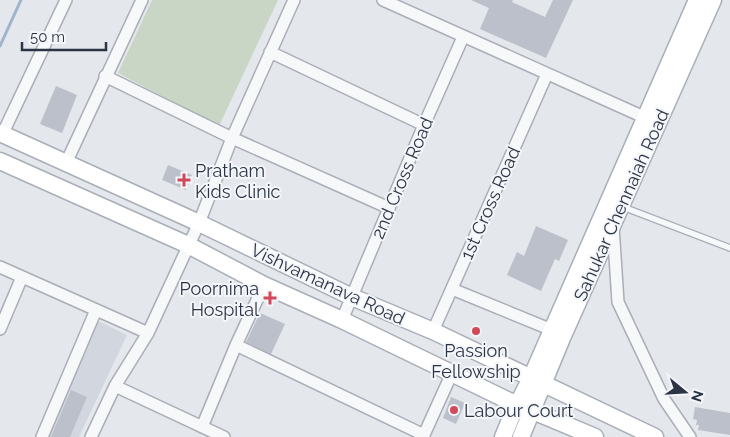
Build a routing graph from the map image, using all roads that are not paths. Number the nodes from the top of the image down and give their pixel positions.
1 (66, 0) edge
2 (142, 0) edge
3 (294, 0) edge
4 (383, 0) edge
5 (698, 0) edge
6 (713, 0) edge
7 (463, 36) junction
8 (270, 52) junction
9 (547, 74) junction
10 (106, 76) junction
11 (646, 118) junction
12 (424, 124) junction
13 (1, 134) edge
14 (232, 138) junction
15 (0, 161) edge
16 (66, 163) junction
17 (621, 206) junction
18 (389, 208) junction
19 (199, 223) junction
20 (613, 224) junction
21 (188, 245) junction
22 (730, 248) edge
23 (0, 267) edge
24 (22, 277) junction
25 (264, 285) junction
26 (452, 289) junction
27 (352, 297) junction
28 (96, 310) junction
29 (342, 320) junction
30 (0, 329) edge
31 (552, 330) junction
32 (433, 331) junction
33 (148, 333) junction
34 (236, 344) junction
35 (452, 373) junction
36 (537, 380) junction
37 (115, 386) junction
38 (525, 408) junction
39 (202, 426) junction
40 (423, 436) edge
41 (42, 437) edge
42 (91, 437) edge
43 (224, 437) edge
44 (503, 437) edge
45 (521, 437) edge
46 (595, 437) edge
47 (655, 437) edge
48 (690, 437) edge

1 - 13 street
2 - 10 street
3 - 8 street
4 - 7 street
5 - 11 main road, Sahukar Chennaiah Road
6 - 17 main road, Sahukar Chennaiah Road
7 - 9 street
7 - 12 street, 2nd Cross Road
8 - 12 street
8 - 14 street
9 - 11 street
9 - 26 street, 1st Cross Road
10 - 14 street
10 - 16 street
11 - 31 main road, Sahukar Chennaiah Road
12 - 18 street, 2nd Cross Road
13 - 16 main road, Vishvamanava Road
14 - 18 street
14 - 19 street
15 - 21 main road, Vishvamanava Road
16 - 19 main road, Vishvamanava Road
17 - 20 main road, Sahukar Chennaiah Road
17 - 22 lane
18 - 27 street, 2nd Cross Road
19 - 21 street
19 - 27 main road, Vishvamanava Road
20 - 36 main road, Sahukar Chennaiah Road
20 - 48 street
21 - 25 main road, Vishvamanava Road
21 - 33 street
23 - 24 street
24 - 28 street
24 - 30 street
25 - 29 main road, Vishvamanava Road
25 - 34 street
26 - 31 street
26 - 32 street, 1st Cross Road
27 - 29 street, 2nd Cross Road
27 - 32 main road, Vishvamanava Road
28 - 33 street
28 - 41 street
29 - 35 main road, Vishvamanava Road
31 - 36 main road, Sahukar Chennaiah Road
32 - 36 main road, Vishvamanava Road
33 - 37 street
34 - 39 street
34 - 40 street
35 - 38 main road, Vishvamanava Road
35 - 40 street
36 - 38 main road, Sahukar Chennaiah Road
36 - 47 main road, Vishvamanava Road
37 - 39 street
37 - 42 street
38 - 44 main road
38 - 45 main road
38 - 46 main road, Vishvamanava Road
39 - 43 street

